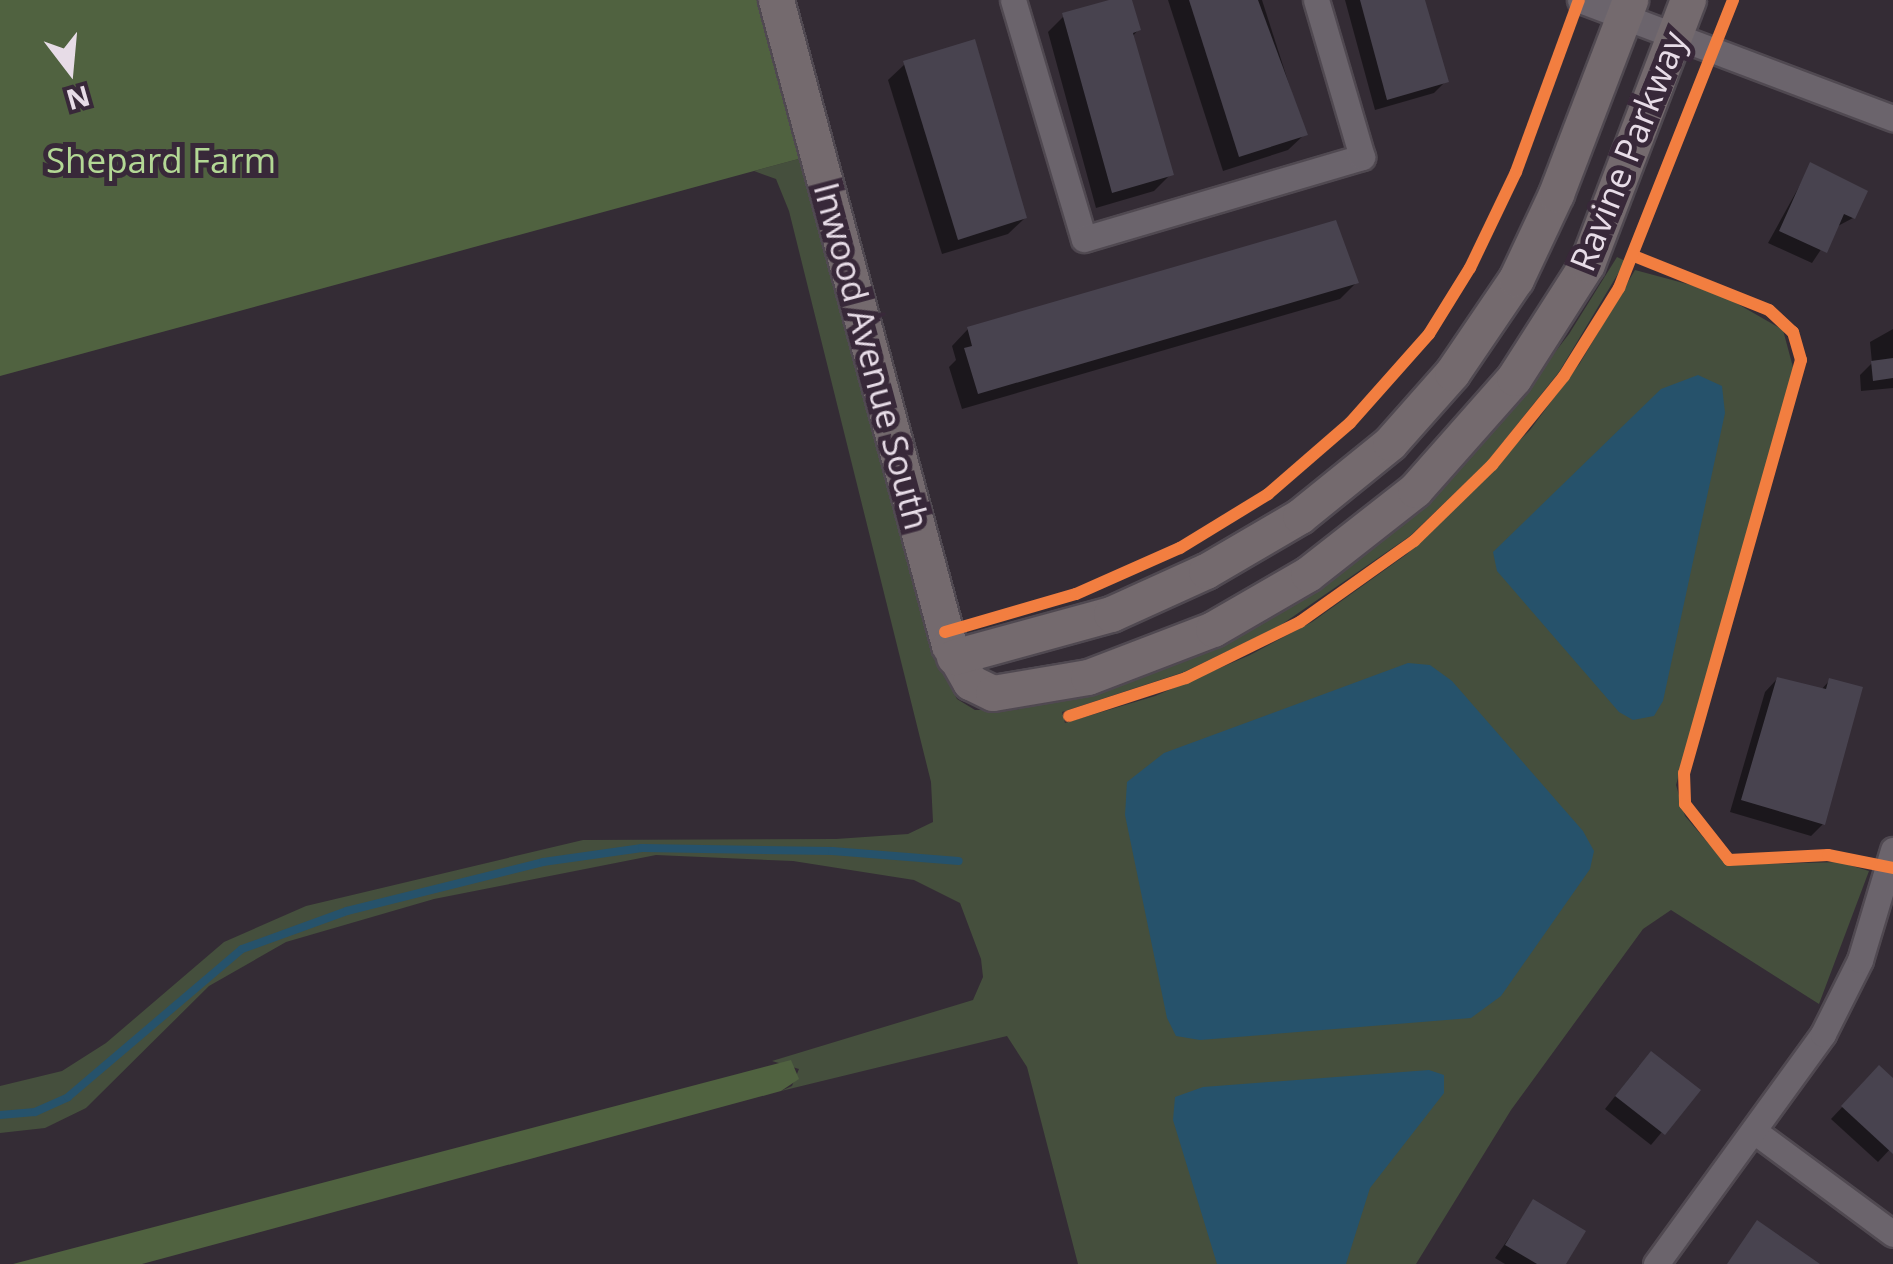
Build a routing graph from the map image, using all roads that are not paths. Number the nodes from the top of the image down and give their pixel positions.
1 (776, 0) edge
2 (1014, 0) edge
3 (1316, 0) edge
4 (1580, 0) edge
5 (1688, 0) edge
6 (1627, 8) edge
7 (1674, 34) junction
8 (1893, 118) edge
9 (954, 658) junction
10 (1893, 850) edge
11 (1754, 1131) junction
12 (1893, 1234) edge
13 (1656, 1264) edge

1 - 9 street, Inwood Avenue South
2 - 3 street
4 - 6 street
5 - 7 street, Ravine Parkway
6 - 7 street
6 - 9 street, Ravine Parkway
7 - 8 street
7 - 9 street, Ravine Parkway
10 - 11 street
11 - 12 street
11 - 13 street

